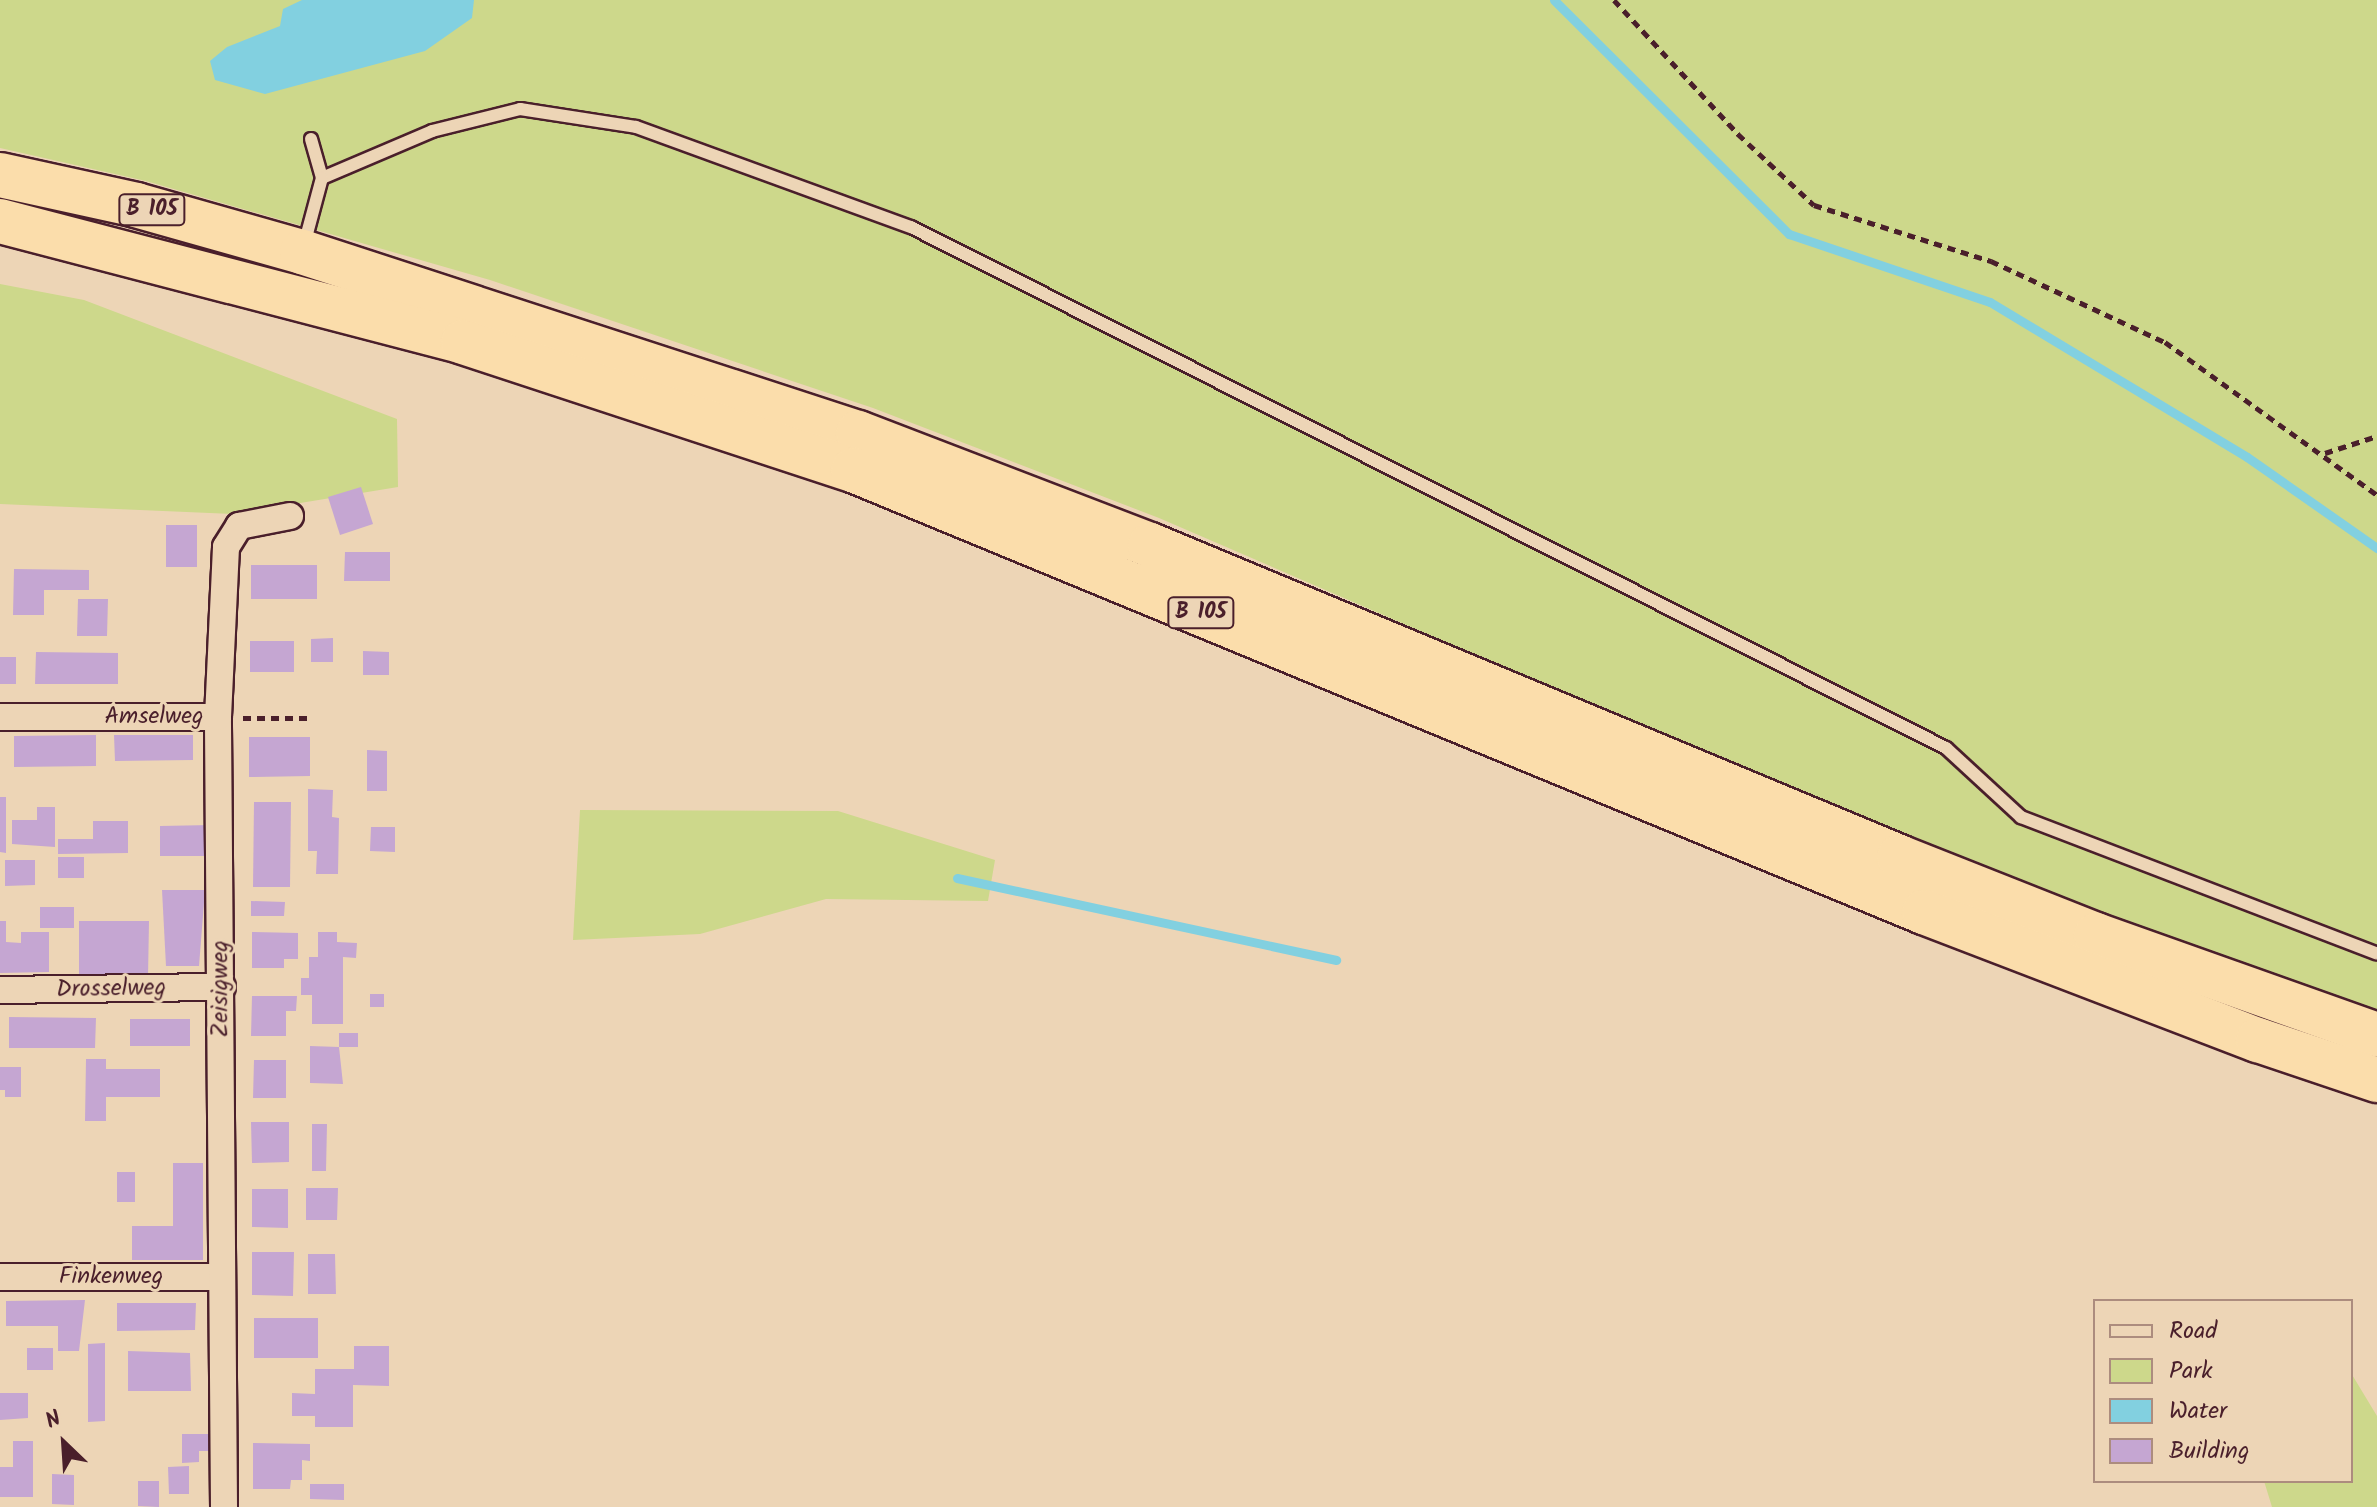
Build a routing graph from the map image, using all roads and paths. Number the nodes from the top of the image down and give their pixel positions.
1 (1614, 0) edge
2 (311, 139) dead end
3 (0, 175) edge
4 (322, 178) junction
5 (0, 221) edge
6 (302, 252) junction
7 (2377, 436) edge
8 (2325, 453) junction
9 (2377, 495) edge
10 (290, 516) dead end
11 (0, 717) edge
12 (218, 717) junction
13 (307, 718) dead end
14 (2377, 954) edge
15 (222, 987) junction
16 (0, 990) edge
17 (2377, 1035) edge
18 (2377, 1080) edge
19 (0, 1277) edge
20 (222, 1277) junction
21 (224, 1507) edge

1 - 8 path
2 - 4 lane
3 - 6 highway, B 105
4 - 6 lane
4 - 14 lane
5 - 18 highway, B 105
6 - 17 highway, B 105
7 - 8 path
8 - 9 path
10 - 12 street, Zeisigweg
11 - 12 street, Amselweg
12 - 13 path, Amselweg
12 - 15 street, Zeisigweg
15 - 16 street, Drosselweg
15 - 20 street, Zeisigweg
19 - 20 street, Finkenweg
20 - 21 street, Zeisigweg

